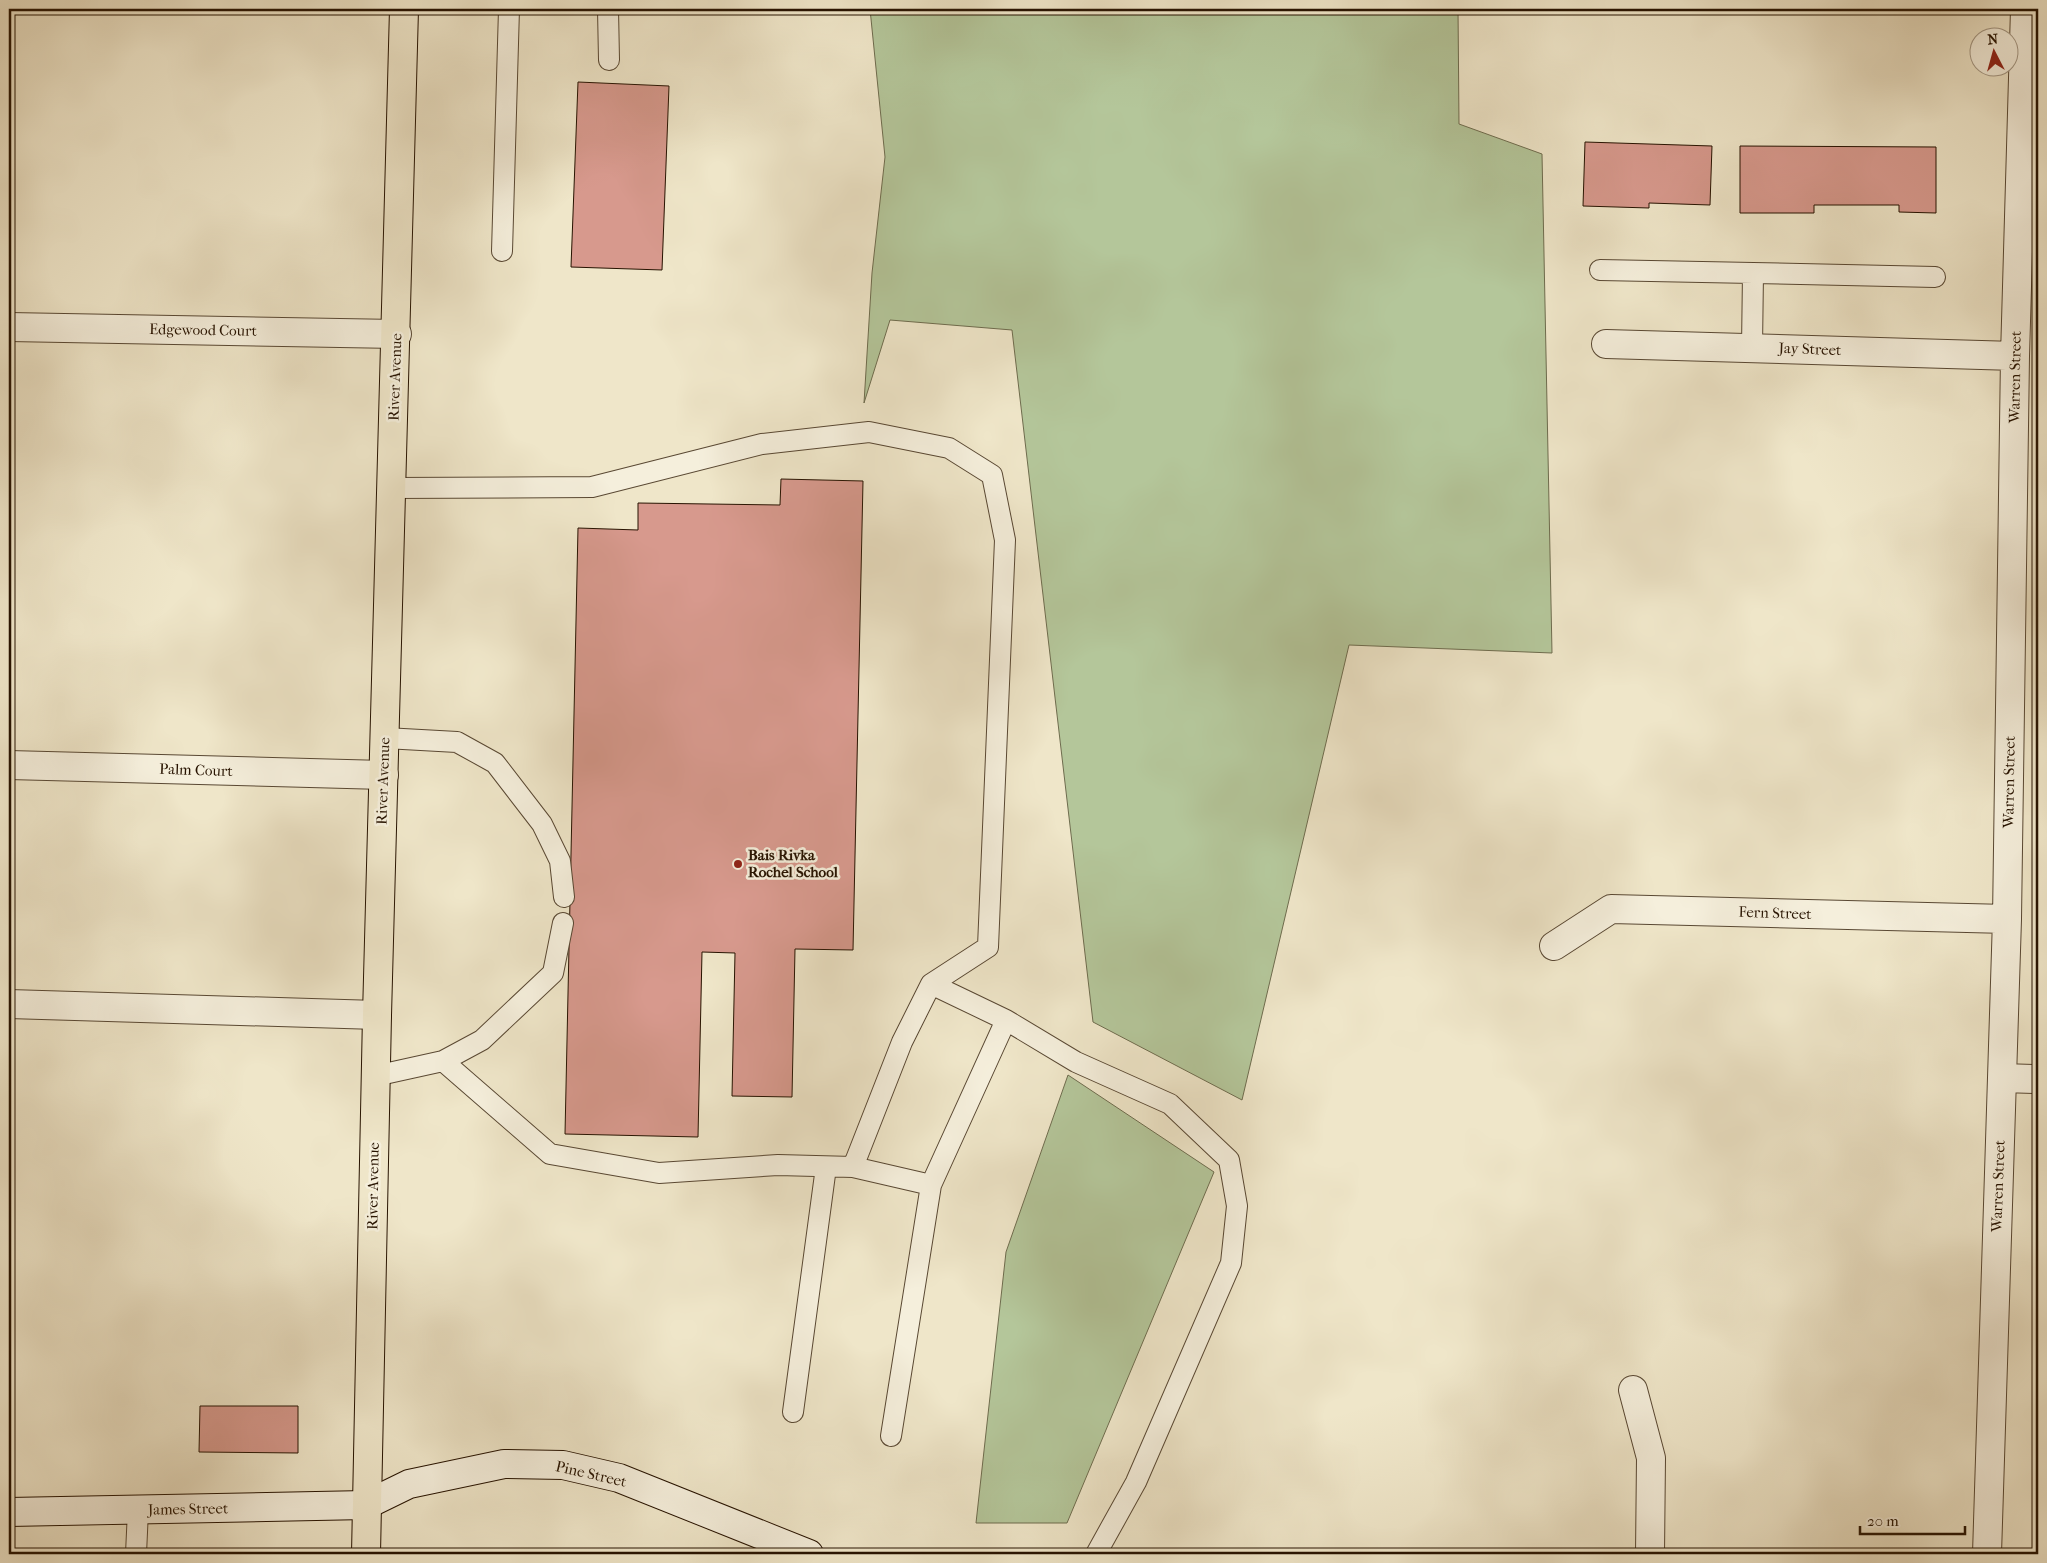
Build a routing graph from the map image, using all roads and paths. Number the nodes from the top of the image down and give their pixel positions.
1 (404, 9) edge
2 (509, 9) edge
3 (608, 9) edge
4 (2025, 9) edge
5 (609, 60) dead end
6 (502, 251) dead end
7 (1600, 270) dead end
8 (1754, 273) junction
9 (1934, 277) dead end
10 (9, 327) edge
11 (397, 334) junction
12 (1606, 344) dead end
13 (1752, 348) junction
14 (2015, 356) junction
15 (392, 488) junction
16 (385, 738) junction
17 (9, 765) edge
18 (384, 775) junction
19 (564, 897) dead end
20 (2007, 919) junction
21 (563, 923) dead end
22 (1554, 946) dead end
23 (931, 984) junction
24 (9, 1004) edge
25 (377, 1015) junction
26 (1006, 1020) junction
27 (443, 1061) junction
28 (376, 1076) junction
29 (2002, 1078) junction
30 (2038, 1078) edge
31 (826, 1167) junction
32 (852, 1167) junction
33 (930, 1185) junction
34 (1633, 1390) dead end
35 (793, 1412) dead end
36 (891, 1436) dead end
37 (366, 1505) junction
38 (138, 1510) junction
39 (9, 1512) edge
40 (136, 1554) edge
41 (366, 1554) edge
42 (809, 1554) edge
43 (1096, 1554) edge
44 (1650, 1554) edge
45 (1987, 1554) edge

1 - 11 highway, River Avenue
2 - 6 lane
3 - 5 lane
4 - 14 street, Warren Street
7 - 8 lane
8 - 9 lane
8 - 13 lane
10 - 11 street, Edgewood Court
11 - 15 highway, River Avenue
12 - 13 street, Jay Street
13 - 14 street, Jay Street
14 - 20 street, Warren Street
15 - 16 highway, River Avenue
15 - 23 lane
16 - 18 highway, River Avenue
16 - 19 lane
17 - 18 street, Palm Court
18 - 25 highway, River Avenue
20 - 22 street, Fern Street
20 - 29 street, Warren Street
21 - 27 lane
23 - 26 lane
23 - 32 lane
24 - 25 street
25 - 28 highway, River Avenue
26 - 33 lane
26 - 43 lane
27 - 28 lane
27 - 31 lane
28 - 37 highway, River Avenue
29 - 30 street
29 - 45 street, Warren Street
31 - 32 lane
31 - 35 lane
32 - 33 lane
33 - 36 lane
34 - 44 street
37 - 38 street, James Street
37 - 41 highway, River Avenue
37 - 42 street, Pine Street
38 - 39 street, James Street
38 - 40 lane

